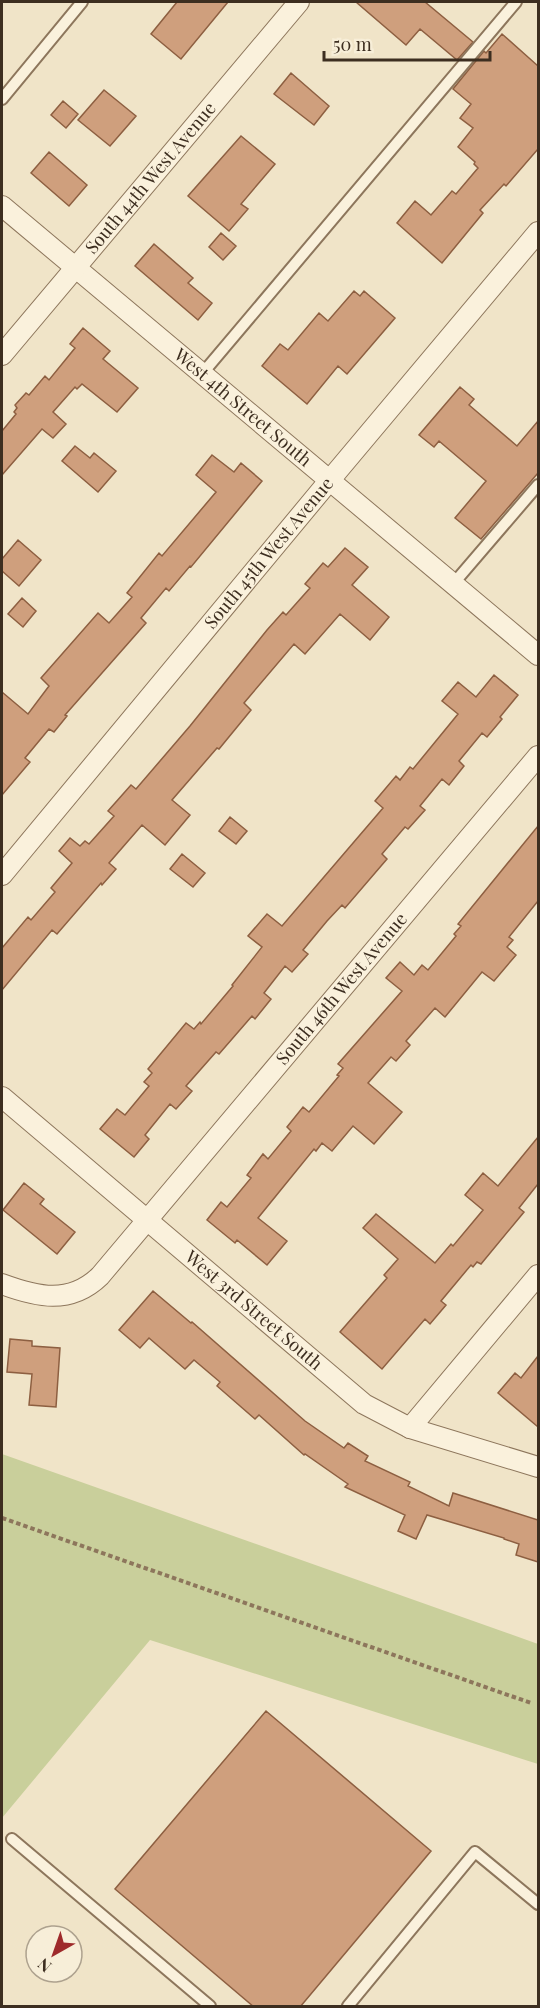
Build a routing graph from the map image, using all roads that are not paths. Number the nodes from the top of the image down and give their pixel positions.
1 (82, 2) edge
2 (299, 2) edge
3 (516, 2) edge
4 (2, 99) edge
5 (2, 206) edge
6 (538, 232) edge
7 (75, 268) junction
8 (2, 355) edge
9 (202, 374) junction
10 (329, 481) junction
11 (538, 485) edge
12 (454, 583) junction
13 (538, 656) edge
14 (538, 756) edge
15 (2, 875) edge
16 (2, 1097) edge
17 (147, 1221) junction
18 (538, 1275) edge
19 (2, 1284) edge
20 (410, 1428) junction
21 (538, 1467) edge
22 (12, 1839) dead end
23 (538, 1904) edge
24 (210, 2007) edge
25 (348, 2007) edge

1 - 4 lane
2 - 7 street, South 44th West Avenue
3 - 9 lane
5 - 7 street, West 4th Street South
6 - 10 street, South 45th West Avenue
7 - 8 street, South 44th West Avenue
7 - 9 street, West 4th Street South
9 - 10 street, West 4th Street South
10 - 12 street, West 4th Street South
10 - 15 street, South 45th West Avenue
11 - 12 lane
12 - 13 street, West 4th Street South
14 - 17 street, South 46th West Avenue
16 - 17 street, West 3rd Street South
17 - 19 street, South 46th West Avenue
17 - 20 street, West 3rd Street South
18 - 20 street
20 - 21 street, West 3rd Street South
22 - 24 lane
23 - 25 lane

